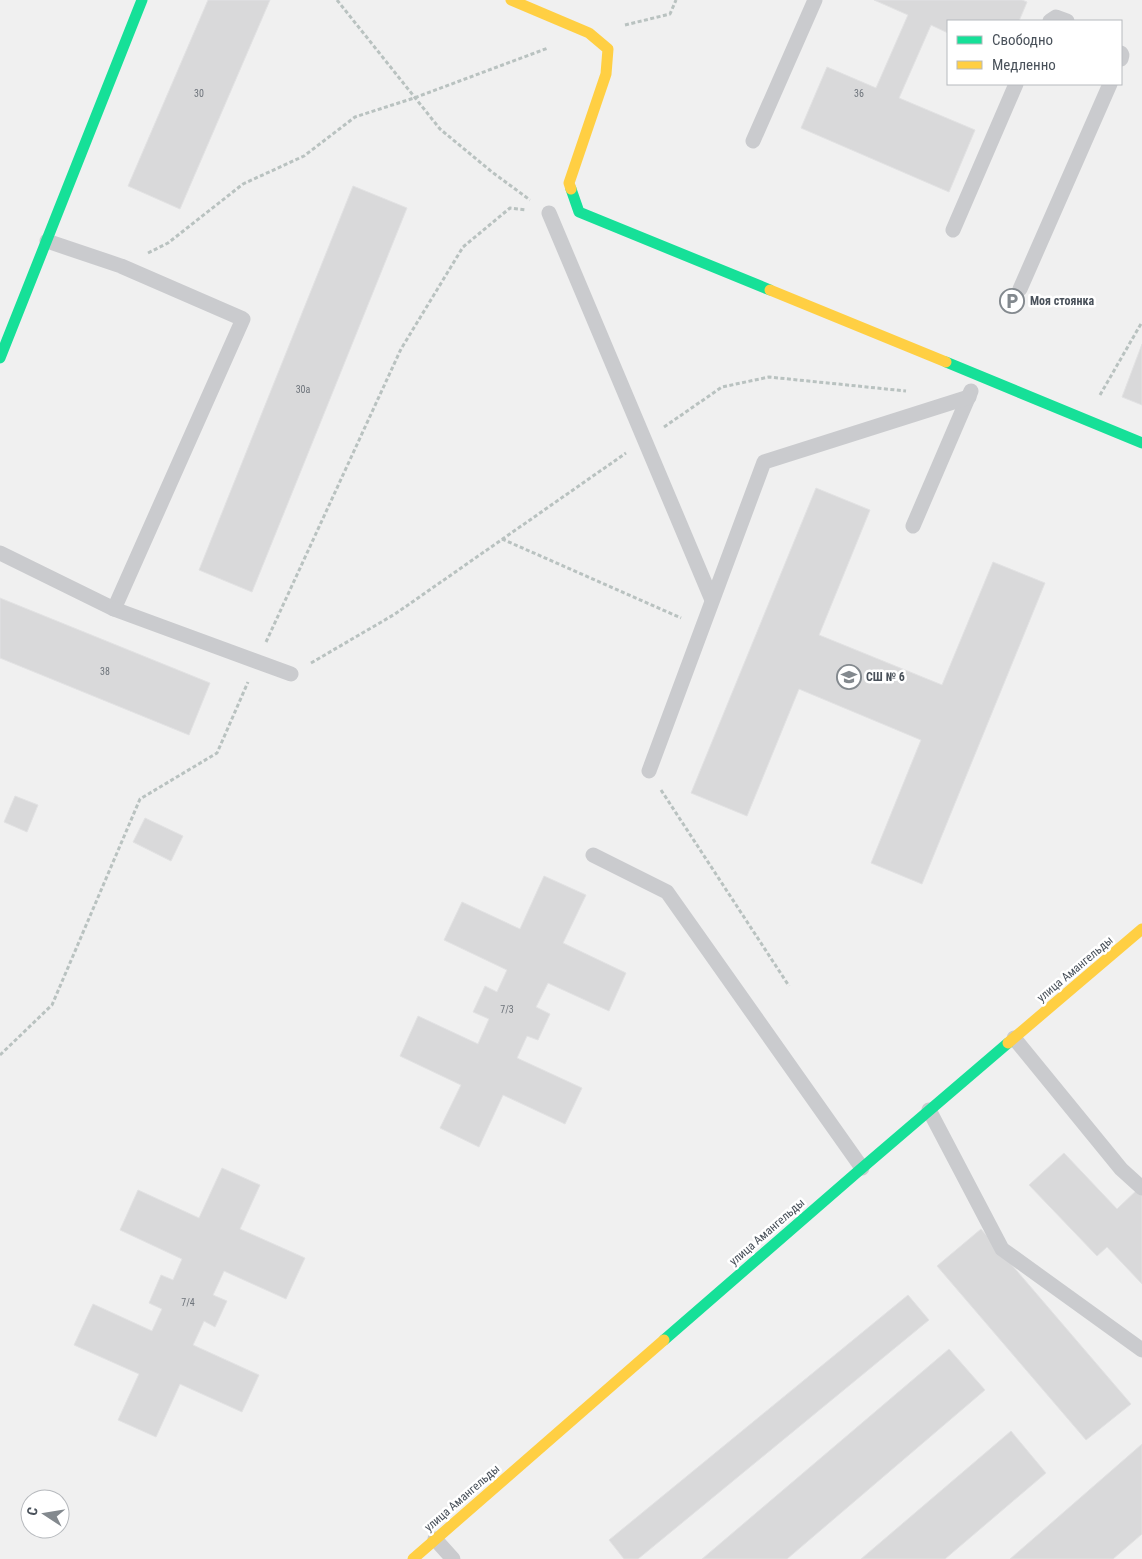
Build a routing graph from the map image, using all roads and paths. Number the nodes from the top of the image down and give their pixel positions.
1 (142, 0) edge
2 (338, 0) edge
3 (511, 0) edge
4 (676, 0) edge
5 (815, 0) edge
6 (1052, 20) edge
7 (1064, 20) edge
8 (589, 33) junction
9 (552, 47) dead end
10 (1016, 85) edge
11 (1110, 85) edge
12 (414, 98) junction
13 (753, 141) dead end
14 (549, 213) junction
15 (953, 230) dead end
16 (47, 241) junction
17 (121, 266) junction
18 (1020, 289) dead end
19 (1142, 322) edge
20 (0, 358) edge
21 (977, 376) junction
22 (912, 392) dead end
23 (969, 397) junction
24 (1085, 420) junction
25 (644, 440) junction
26 (1142, 443) edge
27 (913, 526) dead end
28 (502, 539) junction
29 (0, 553) edge
30 (712, 600) junction
31 (114, 609) junction
32 (702, 627) junction
33 (257, 662) junction
34 (291, 674) joint
35 (649, 771) joint
36 (593, 855) dead end
37 (1142, 929) edge
38 (789, 986) dead end
39 (1014, 1038) junction
40 (0, 1055) edge
41 (930, 1110) junction
42 (862, 1168) junction
43 (1142, 1188) edge
44 (1142, 1350) edge
45 (436, 1539) junction
46 (413, 1559) edge
47 (452, 1559) edge

1 - 16 street
2 - 12 path
3 - 8 street
4 - 8 path
5 - 13 lane
6 - 7 lane
8 - 21 street
9 - 12 path
10 - 15 lane
11 - 18 lane
12 - 14 path
12 - 17 path
14 - 25 lane
14 - 33 path
16 - 17 lane
16 - 20 street
17 - 31 lane
19 - 24 path
21 - 23 lane
21 - 24 street
22 - 25 path
23 - 27 lane
23 - 30 lane
24 - 26 street
25 - 28 path
25 - 30 lane
28 - 32 path
28 - 34 path
29 - 31 lane
30 - 32 lane
31 - 33 lane
32 - 35 lane
33 - 34 lane
33 - 40 path
35 - 38 path
36 - 42 lane
37 - 39 street, улица Амангельды
39 - 41 street, улица Амангельды
39 - 43 lane
41 - 42 street, улица Амангельды
41 - 44 lane
42 - 45 street, улица Амангельды
45 - 46 street, улица Амангельды
45 - 47 lane

